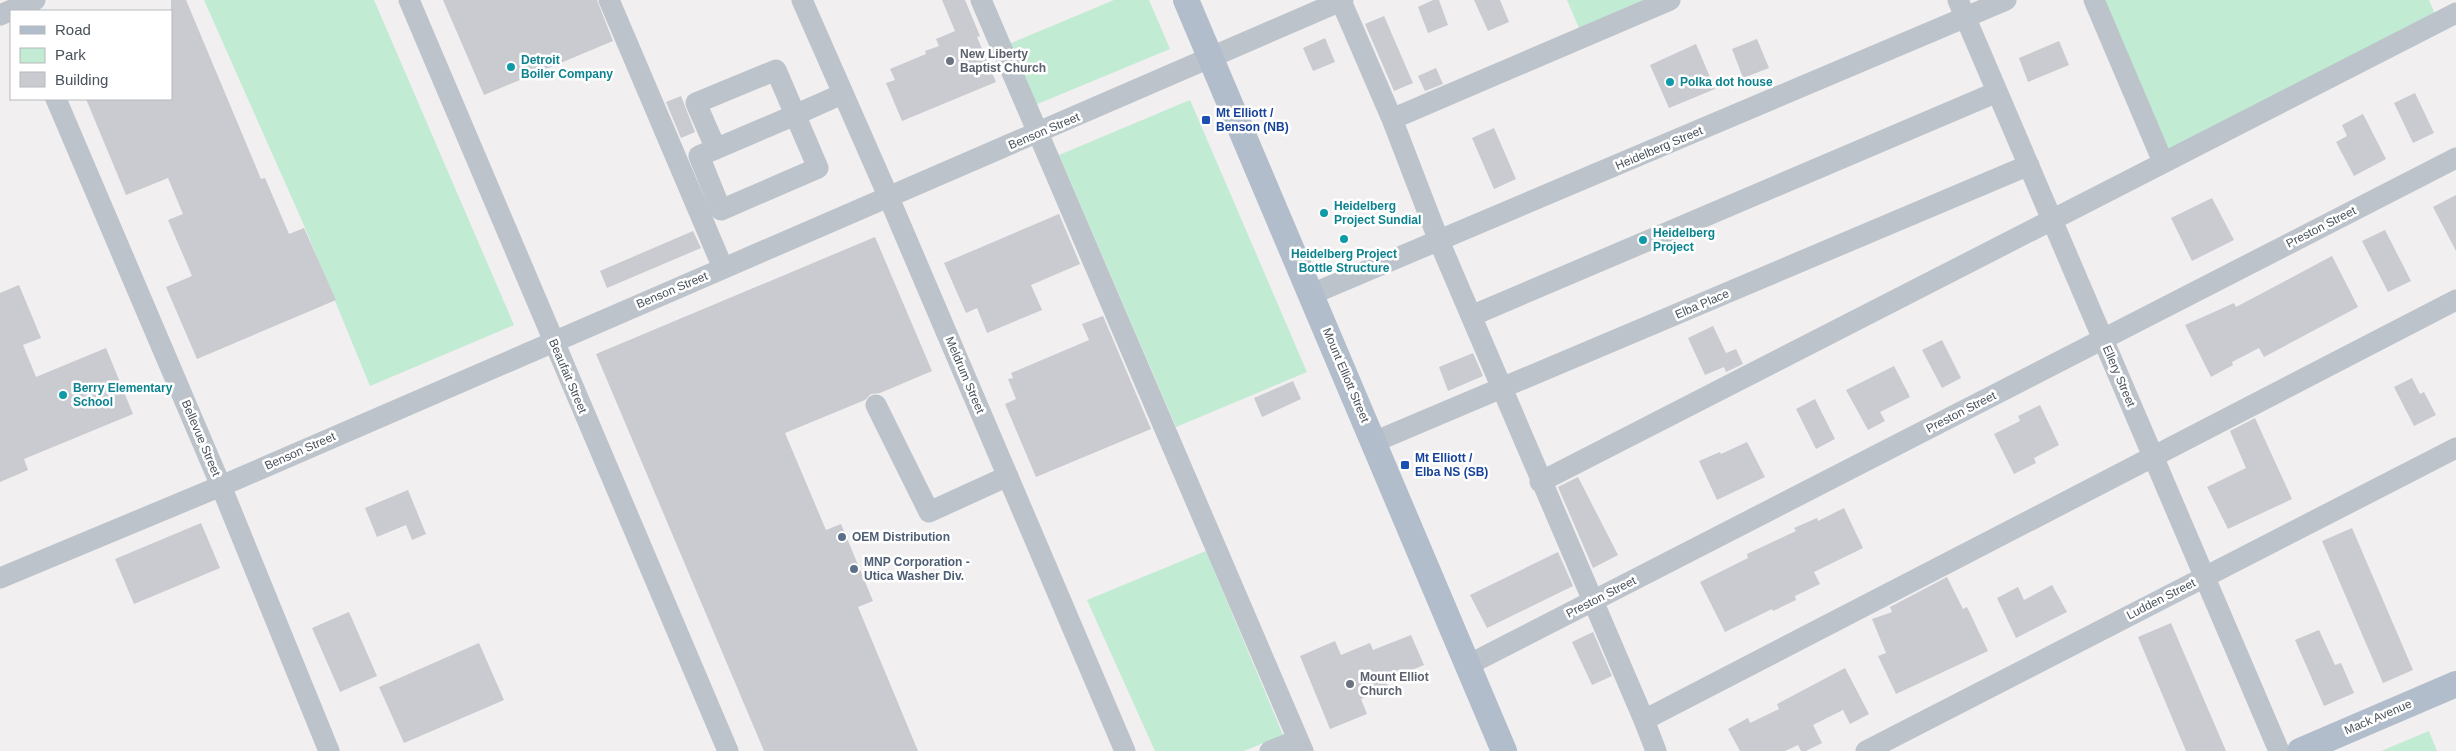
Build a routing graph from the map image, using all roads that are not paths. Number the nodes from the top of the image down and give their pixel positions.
1 (409, 0) edge
2 (609, 0) edge
3 (802, 0) edge
4 (981, 0) edge
5 (1186, 0) edge
6 (1670, 0) edge
7 (2006, 0) edge
8 (2094, 0) edge
9 (1335, 2) edge
10 (1962, 9) edge
11 (2456, 13) edge
12 (1211, 58) junction
13 (1998, 92) junction
14 (842, 94) junction
15 (56, 100) edge
16 (795, 115) junction
17 (1392, 119) junction
18 (1038, 134) junction
19 (716, 149) junction
20 (2456, 158) edge
21 (2163, 162) junction
22 (2029, 165) junction
23 (889, 198) junction
24 (2051, 218) junction
25 (1439, 241) junction
26 (723, 268) junction
27 (1312, 294) junction
28 (2456, 300) edge
29 (1471, 316) junction
30 (2103, 339) junction
31 (553, 341) junction
32 (1502, 389) junction
33 (876, 405) dead end
34 (1374, 442) junction
35 (2456, 448) edge
36 (2153, 456) junction
37 (1008, 476) junction
38 (1540, 482) junction
39 (221, 486) junction
40 (2204, 577) junction
41 (0, 578) edge
42 (1594, 600) junction
43 (1466, 666) junction
44 (2456, 684) edge
45 (1644, 720) junction
46 (1300, 745) edge
47 (329, 751) edge
48 (728, 751) edge
49 (1125, 751) edge
50 (1270, 751) edge
51 (1504, 751) edge
52 (1656, 751) edge
53 (1866, 751) edge
54 (2279, 751) edge
55 (2300, 751) edge

1 - 31 street, Beaufait Street
2 - 26 street
3 - 14 street, Meldrum Street
4 - 18 street
5 - 12 main road, Mount Elliott Street
6 - 17 street
7 - 10 street, Heidelberg Street
8 - 21 street
9 - 12 street, Benson Street
9 - 17 street
10 - 13 street, Ellery Street
10 - 25 street, Heidelberg Street
11 - 21 street
12 - 18 street, Benson Street
12 - 27 main road, Mount Elliott Street
13 - 22 street, Ellery Street
13 - 29 street
14 - 16 street
14 - 23 street, Meldrum Street
15 - 39 street, Bellevue Street
16 - 19 street
16 - 19 street
16 - 19 street
17 - 25 street
18 - 23 street, Benson Street
18 - 46 street
20 - 30 street, Preston Street
21 - 24 street
22 - 24 street, Ellery Street
22 - 32 street, Elba Place
23 - 26 street, Benson Street
23 - 37 street, Meldrum Street
24 - 30 street, Ellery Street
24 - 38 street
25 - 27 street, Heidelberg Street
25 - 29 street
26 - 31 street, Benson Street
27 - 34 main road, Mount Elliott Street
28 - 36 street
29 - 32 street
30 - 36 street, Ellery Street
30 - 42 street, Preston Street
31 - 39 street, Benson Street
31 - 48 street, Beaufait Street
32 - 34 street, Elba Place
32 - 38 street
33 - 37 street
34 - 43 main road, Mount Elliott Street
35 - 40 street, Ludden Street
36 - 40 street, Ellery Street
36 - 45 street
37 - 49 street, Meldrum Street
38 - 42 street
39 - 41 street, Benson Street
39 - 47 street, Bellevue Street
40 - 53 street, Ludden Street
40 - 54 street, Ellery Street
42 - 43 street, Preston Street
42 - 45 street
43 - 51 main road, Mount Elliott Street
44 - 55 main road, Mack Avenue
45 - 52 street
46 - 50 street

